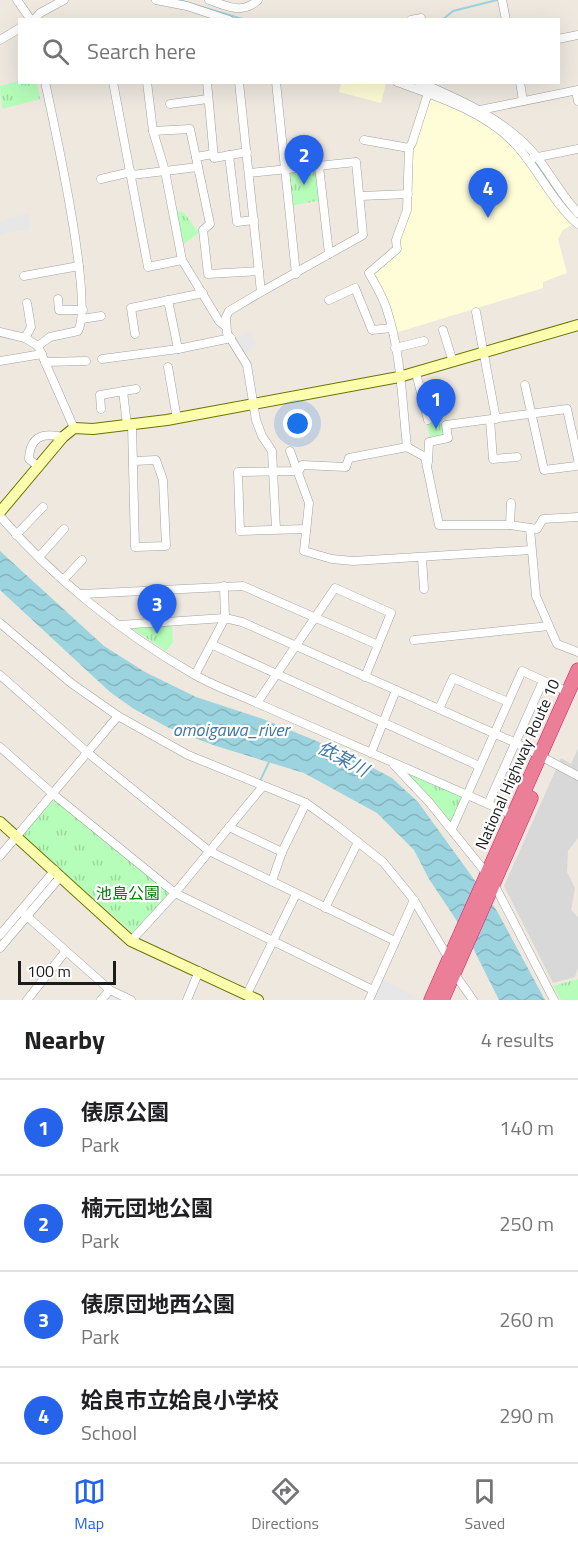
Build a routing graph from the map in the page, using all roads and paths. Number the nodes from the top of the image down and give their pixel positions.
1 (17, 0) edge
2 (64, 0) edge
3 (156, 0) edge
4 (209, 0) edge
5 (258, 0) edge
6 (502, 0) edge
7 (31, 18) edge
8 (35, 18) edge
9 (223, 18) edge
10 (506, 18) edge
11 (18, 29) edge
12 (578, 35) edge
13 (560, 39) edge
14 (0, 40) edge
15 (45, 84) edge
16 (113, 84) edge
17 (147, 84) edge
18 (209, 84) edge
19 (238, 84) edge
20 (276, 84) edge
21 (403, 84) edge
22 (423, 84) edge
23 (519, 84) edge
24 (577, 91) edge
25 (428, 93) junction
26 (208, 99) junction
27 (523, 101) junction
28 (578, 101) edge
29 (170, 104) dead end
30 (480, 110) junction
31 (153, 131) junction
32 (364, 140) dead end
33 (409, 148) junction
34 (578, 149) edge
35 (247, 153) junction
36 (213, 154) junction
37 (229, 155) junction
38 (196, 157) junction
39 (532, 158) junction
40 (320, 166) junction
41 (198, 167) junction
42 (284, 169) junction
43 (165, 171) junction
44 (249, 173) junction
45 (131, 174) junction
46 (101, 179) dead end
47 (408, 194) junction
48 (360, 196) junction
49 (576, 209) edge
50 (254, 220) junction
51 (578, 224) edge
52 (329, 254) junction
53 (182, 260) junction
54 (79, 266) junction
55 (259, 271) junction
56 (296, 274) junction
57 (24, 276) dead end
58 (261, 292) junction
59 (203, 293) junction
60 (58, 298) dead end
61 (168, 300) junction
62 (329, 300) dead end
63 (27, 303) dead end
64 (83, 310) junction
65 (476, 312) dead end
66 (101, 316) dead end
67 (82, 320) junction
68 (225, 326) junction
69 (578, 326) edge
70 (391, 328) junction
71 (443, 330) dead end
72 (0, 332) edge
73 (135, 334) dead end
74 (25, 338) junction
75 (231, 339) junction
76 (424, 341) dead end
77 (395, 348) junction
78 (40, 350) junction
79 (178, 350) junction
80 (484, 353) junction
81 (102, 359) dead end
82 (0, 361) edge
83 (86, 361) dead end
84 (45, 362) junction
85 (453, 362) junction
86 (168, 367) dead end
87 (416, 373) junction
88 (399, 377) junction
89 (525, 385) dead end
90 (136, 389) dead end
91 (123, 391) junction
92 (254, 403) junction
93 (100, 409) dead end
94 (531, 415) junction
95 (177, 419) junction
96 (428, 420) dead end
97 (493, 420) junction
98 (130, 425) junction
99 (74, 428) junction
100 (63, 437) junction
101 (407, 447) junction
102 (290, 451) dead end
103 (517, 457) dead end
104 (134, 461) junction
105 (578, 461) edge
106 (427, 464) junction
107 (39, 467) junction
108 (272, 471) junction
109 (299, 471) junction
110 (511, 502) dead end
111 (43, 507) dead end
112 (0, 514) edge
113 (578, 517) edge
114 (510, 525) junction
115 (530, 528) junction
116 (64, 529) dead end
117 (276, 529) junction
118 (306, 529) junction
119 (16, 535) junction
120 (531, 550) junction
121 (39, 557) junction
122 (422, 558) junction
123 (82, 560) dead end
124 (64, 579) junction
125 (224, 586) junction
126 (424, 590) dead end
127 (82, 594) junction
128 (316, 617) junction
129 (225, 618) junction
130 (0, 623) edge
131 (119, 625) junction
132 (549, 626) junction
133 (414, 640) dead end
134 (213, 645) junction
135 (297, 645) junction
136 (378, 645) junction
137 (578, 652) edge
138 (578, 670) edge
139 (0, 675) edge
140 (195, 675) junction
141 (277, 675) junction
142 (365, 677) junction
143 (543, 681) junction
144 (396, 690) junction
145 (573, 692) edge
146 (508, 702) junction
147 (257, 703) junction
148 (439, 709) junction
149 (118, 716) junction
150 (383, 723) junction
151 (494, 734) junction
152 (516, 743) junction
153 (0, 747) edge
154 (87, 753) junction
155 (371, 753) junction
156 (545, 757) junction
157 (394, 765) junction
158 (479, 766) junction
159 (578, 776) edge
160 (263, 786) junction
161 (53, 794) junction
162 (467, 795) junction
163 (306, 803) junction
164 (488, 804) junction
165 (513, 815) junction
166 (0, 822) edge
167 (230, 827) junction
168 (452, 830) junction
169 (16, 837) junction
170 (358, 843) junction
171 (209, 851) junction
172 (282, 852) junction
173 (0, 856) edge
174 (58, 873) junction
175 (272, 881) junction
176 (488, 882) junction
177 (175, 893) junction
178 (296, 894) junction
179 (414, 900) junction
180 (325, 908) junction
181 (23, 914) junction
182 (0, 935) edge
183 (131, 941) junction
184 (395, 941) junction
185 (273, 942) junction
186 (0, 948) edge
187 (65, 952) junction
188 (454, 955) junction
189 (199, 971) junction
190 (454, 973) junction
191 (110, 990) junction
192 (373, 990) junction
193 (247, 994) junction
194 (466, 996) edge
195 (27, 1000) edge
196 (101, 1000) edge
197 (130, 1000) edge
198 (187, 1000) edge
199 (258, 1000) edge
200 (369, 1000) edge
201 (431, 1000) edge
202 (442, 1000) edge
203 (473, 1000) edge
204 (554, 1000) edge

1 - 7 street
2 - 8 street
3 - 9 street
4 - 5 street
6 - 10 street
11 - 14 street
12 - 13 street
15 - 54 street
16 - 45 street
17 - 31 street
18 - 26 street
19 - 35 street
20 - 42 street
21 - 25 street
22 - 30 street
23 - 27 street
24 - 27 street
24 - 28 street
25 - 33 street
25 - 39 street
26 - 29 street
26 - 36 street
27 - 30 street
30 - 39 street
31 - 38 street
31 - 43 street
32 - 33 street
33 - 47 street
34 - 39 street
35 - 37 street
35 - 44 street
36 - 37 street
36 - 38 street
37 - 50 street
38 - 41 street
39 - 49 street
39 - 51 street
40 - 42 street
40 - 48 street
40 - 52 street
41 - 43 street
41 - 55 street
42 - 44 street
42 - 56 street
43 - 45 street
43 - 53 street
44 - 50 street
45 - 46 street
45 - 53 street
47 - 48 street
47 - 70 street
48 - 52 street
50 - 55 street
52 - 56 street
53 - 59 street
54 - 57 street
54 - 64 street
55 - 58 street
56 - 58 street
58 - 68 street
59 - 61 street
59 - 68 street
60 - 64 street
61 - 73 street
61 - 79 street
62 - 70 street
63 - 74 street
64 - 67 street
65 - 80 street
66 - 67 street
67 - 78 street
68 - 75 street
69 - 80 street
70 - 77 street
71 - 85 street
72 - 74 street
74 - 78 street
75 - 79 street
75 - 92 street
76 - 77 street
77 - 88 street
78 - 82 street
78 - 84 street
79 - 81 street
80 - 85 street
80 - 97 street
83 - 84 street
84 - 99 street
85 - 87 street
86 - 95 street
87 - 88 street
87 - 96 street
88 - 92 street
88 - 101 street
89 - 94 street
90 - 91 street
91 - 93 street
91 - 98 street
92 - 95 street
92 - 108 street
94 - 97 street
94 - 105 street
94 - 105 street
95 - 98 street
97 - 103 street
97 - 106 street
98 - 99 street
98 - 104 street
99 - 100 street
100 - 107 street
100 - 107 street
101 - 106 street
101 - 109 street
102 - 109 street
104 - 104 street
106 - 114 street
107 - 112 street
108 - 109 street
108 - 117 street
108 - 117 street
109 - 118 street
110 - 114 street
111 - 119 street
112 - 119 street
113 - 115 street
114 - 115 street
115 - 120 street
116 - 121 street
117 - 118 street
118 - 122 street
119 - 121 street
120 - 122 street
120 - 132 street
121 - 124 street
122 - 126 street
123 - 124 street
124 - 127 street
125 - 127 street
125 - 128 street
125 - 129 street
127 - 131 street
128 - 135 street
128 - 136 street
128 - 136 street
129 - 131 street
129 - 134 street
129 - 135 street
130 - 149 street
131 - 140 street
132 - 133 street
132 - 137 street
134 - 140 street
134 - 141 street
135 - 141 street
135 - 142 street
136 - 142 street
138 - 145 highway, National Highway Route 10
139 - 154 street
140 - 147 street
141 - 147 street
141 - 150 street
142 - 144 street
143 - 145 street
143 - 146 street
143 - 152 street
144 - 148 street
144 - 150 street
145 - 156 highway, National Highway Route 10
146 - 148 street
146 - 151 street
147 - 155 street
148 - 151 street
149 - 154 street
149 - 160 street
150 - 155 street
150 - 158 street
151 - 152 street
151 - 158 street
152 - 156 street
152 - 164 street
153 - 161 street
154 - 161 street
154 - 171 street
155 - 157 street
156 - 159 street
156 - 165 highway, National Highway Route 10
156 - 176 highway, National Highway Route 10
157 - 162 street
157 - 168 street
158 - 162 street
160 - 163 street
160 - 167 street
161 - 169 street
161 - 177 street
162 - 164 street
162 - 168 street
163 - 170 street
163 - 172 street
164 - 165 street
165 - 176 highway, National Highway Route 10
166 - 169 street
167 - 171 street
167 - 172 street
168 - 176 street
169 - 173 street
169 - 174 street
170 - 179 street
170 - 180 street
171 - 175 street
171 - 177 street
172 - 175 street
174 - 181 street
174 - 183 street
175 - 178 street
176 - 188 highway, National Highway Route 10
176 - 204 street
177 - 183 street
177 - 185 street
178 - 180 street
178 - 185 street
179 - 184 street
179 - 188 street
180 - 184 street
181 - 182 street
181 - 186 street
181 - 187 street
183 - 189 street
184 - 192 street
185 - 192 street
185 - 193 street
187 - 191 street
187 - 195 street
188 - 190 highway, National Highway Route 10
188 - 201 highway, National Highway Route 10
189 - 193 street
189 - 198 street
190 - 194 street
190 - 202 highway, National Highway Route 10
191 - 196 street
191 - 197 street
192 - 200 street
193 - 199 street
194 - 203 street

